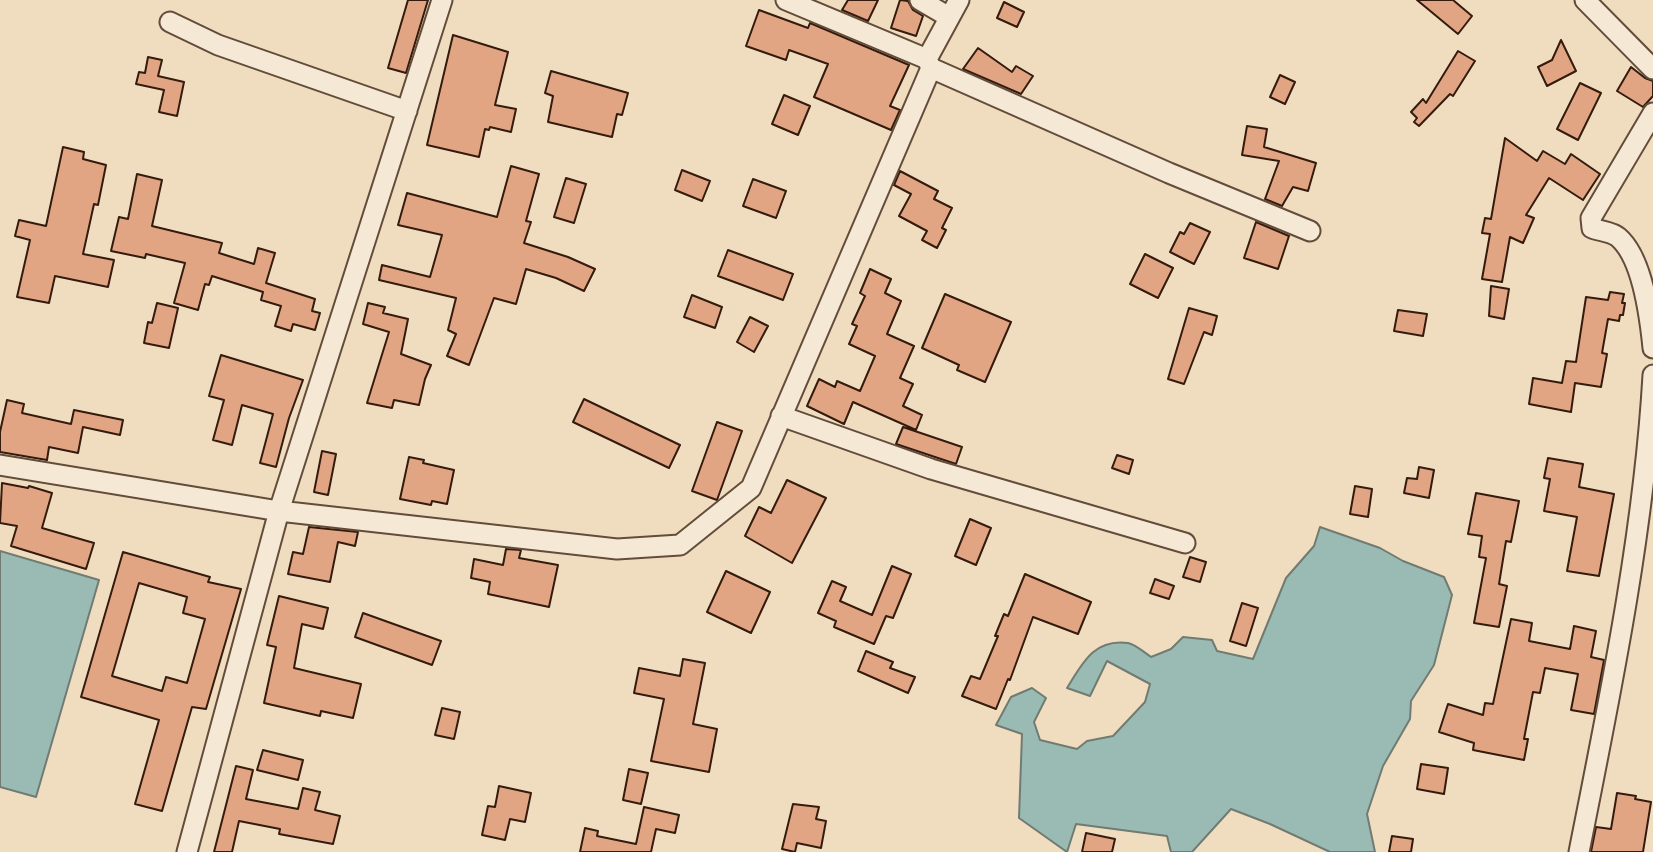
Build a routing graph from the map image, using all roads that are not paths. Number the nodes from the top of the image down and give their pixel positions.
1 (442, 0) edge
2 (786, 0) edge
3 (920, 0) edge
4 (1585, 0) edge
5 (954, 8) edge
6 (170, 22) dead end
7 (929, 64) junction
8 (1653, 69) edge
9 (407, 111) junction
10 (1653, 113) edge
11 (1310, 231) dead end
12 (1653, 348) edge
13 (1653, 375) edge
14 (781, 416) junction
15 (0, 465) edge
16 (279, 511) junction
17 (1185, 543) dead end
18 (187, 852) edge
19 (1579, 852) edge

1 - 9 street
2 - 7 street
3 - 5 street
4 - 8 street
5 - 7 street
6 - 9 street
7 - 11 street
7 - 14 street
9 - 16 street
10 - 12 street
13 - 19 street
14 - 16 street
14 - 17 street
15 - 16 street
16 - 18 street

